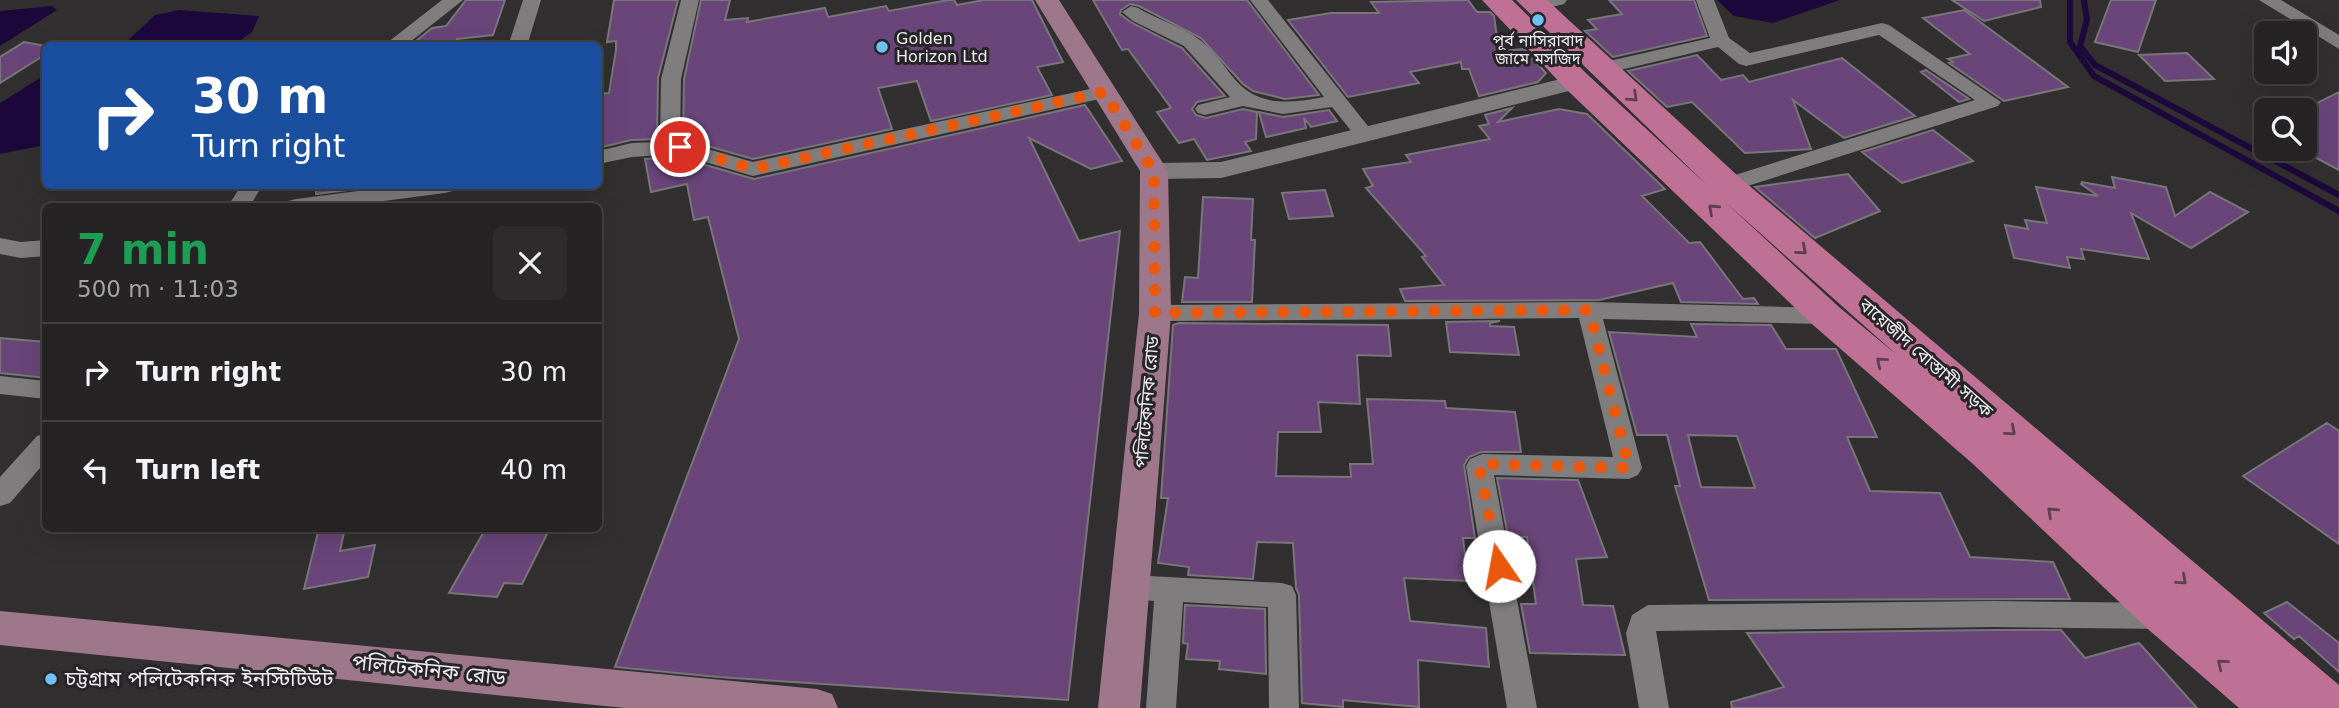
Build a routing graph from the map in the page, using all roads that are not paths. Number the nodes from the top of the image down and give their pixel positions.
1 (454, 0) edge
2 (532, 0) edge
3 (690, 0) edge
4 (1047, 0) edge
5 (1144, 0) edge
6 (1259, 0) edge
7 (1496, 0) edge
8 (1705, 0) edge
9 (2268, 0) edge
10 (1541, 2) edge
11 (1721, 41) junction
12 (397, 42) edge
13 (518, 42) edge
14 (2339, 43) edge
15 (1590, 75) junction
16 (1104, 92) junction
17 (1247, 99) junction
18 (1337, 100) junction
19 (1205, 109) dead end
20 (1364, 134) junction
21 (670, 148) junction
22 (602, 157) edge
23 (1154, 172) junction
24 (1727, 185) junction
25 (423, 189) edge
26 (318, 203) edge
27 (0, 246) edge
28 (42, 248) edge
29 (1589, 310) junction
30 (1155, 313) junction
31 (1826, 316) junction
32 (0, 385) edge
33 (42, 390) edge
34 (42, 448) edge
35 (0, 495) edge
36 (1130, 587) junction
37 (1169, 589) junction
38 (2165, 616) junction
39 (0, 628) edge
40 (817, 708) edge
41 (1119, 708) edge
42 (1161, 708) edge
43 (1284, 708) edge
44 (1522, 708) edge
45 (1654, 708) edge
46 (2274, 708) edge
47 (2330, 708) edge

1 - 12 street
2 - 13 street
3 - 21 street
4 - 16 main road
5 - 17 street
6 - 18 street
7 - 15 main road, বায়েজীদ বোস্তামী সড়ক
8 - 11 street
9 - 14 street
10 - 15 main road, বায়েজীদ বোস্তামী সড়ক
11 - 15 street
11 - 24 street
15 - 20 street
15 -> 24 main road, বায়েজীদ বোস্তামী সড়ক
31 -> 15 main road, বায়েজীদ বোস্তামী সড়ক
16 - 21 street
16 - 23 main road
17 - 18 street
17 - 19 street
18 - 20 street
20 - 23 street
21 - 22 street
23 - 30 main road, পলিটেকনিক রোড
24 -> 47 main road, বায়েজীদ বোস্তামী সড়ক
25 - 26 street
27 - 28 street
29 - 30 street
29 - 31 street
29 - 44 street
30 - 36 main road, পলিটেকনিক রোড
38 -> 31 main road, বায়েজীদ বোস্তামী সড়ক
32 - 33 street
34 - 35 street
36 - 37 street
36 - 41 main road, পলিটেকনিক রোড
37 - 42 street
37 - 43 street
38 - 45 street
46 -> 38 main road, বায়েজীদ বোস্তামী সড়ক
39 - 40 main road, পলিটেকনিক রোড

